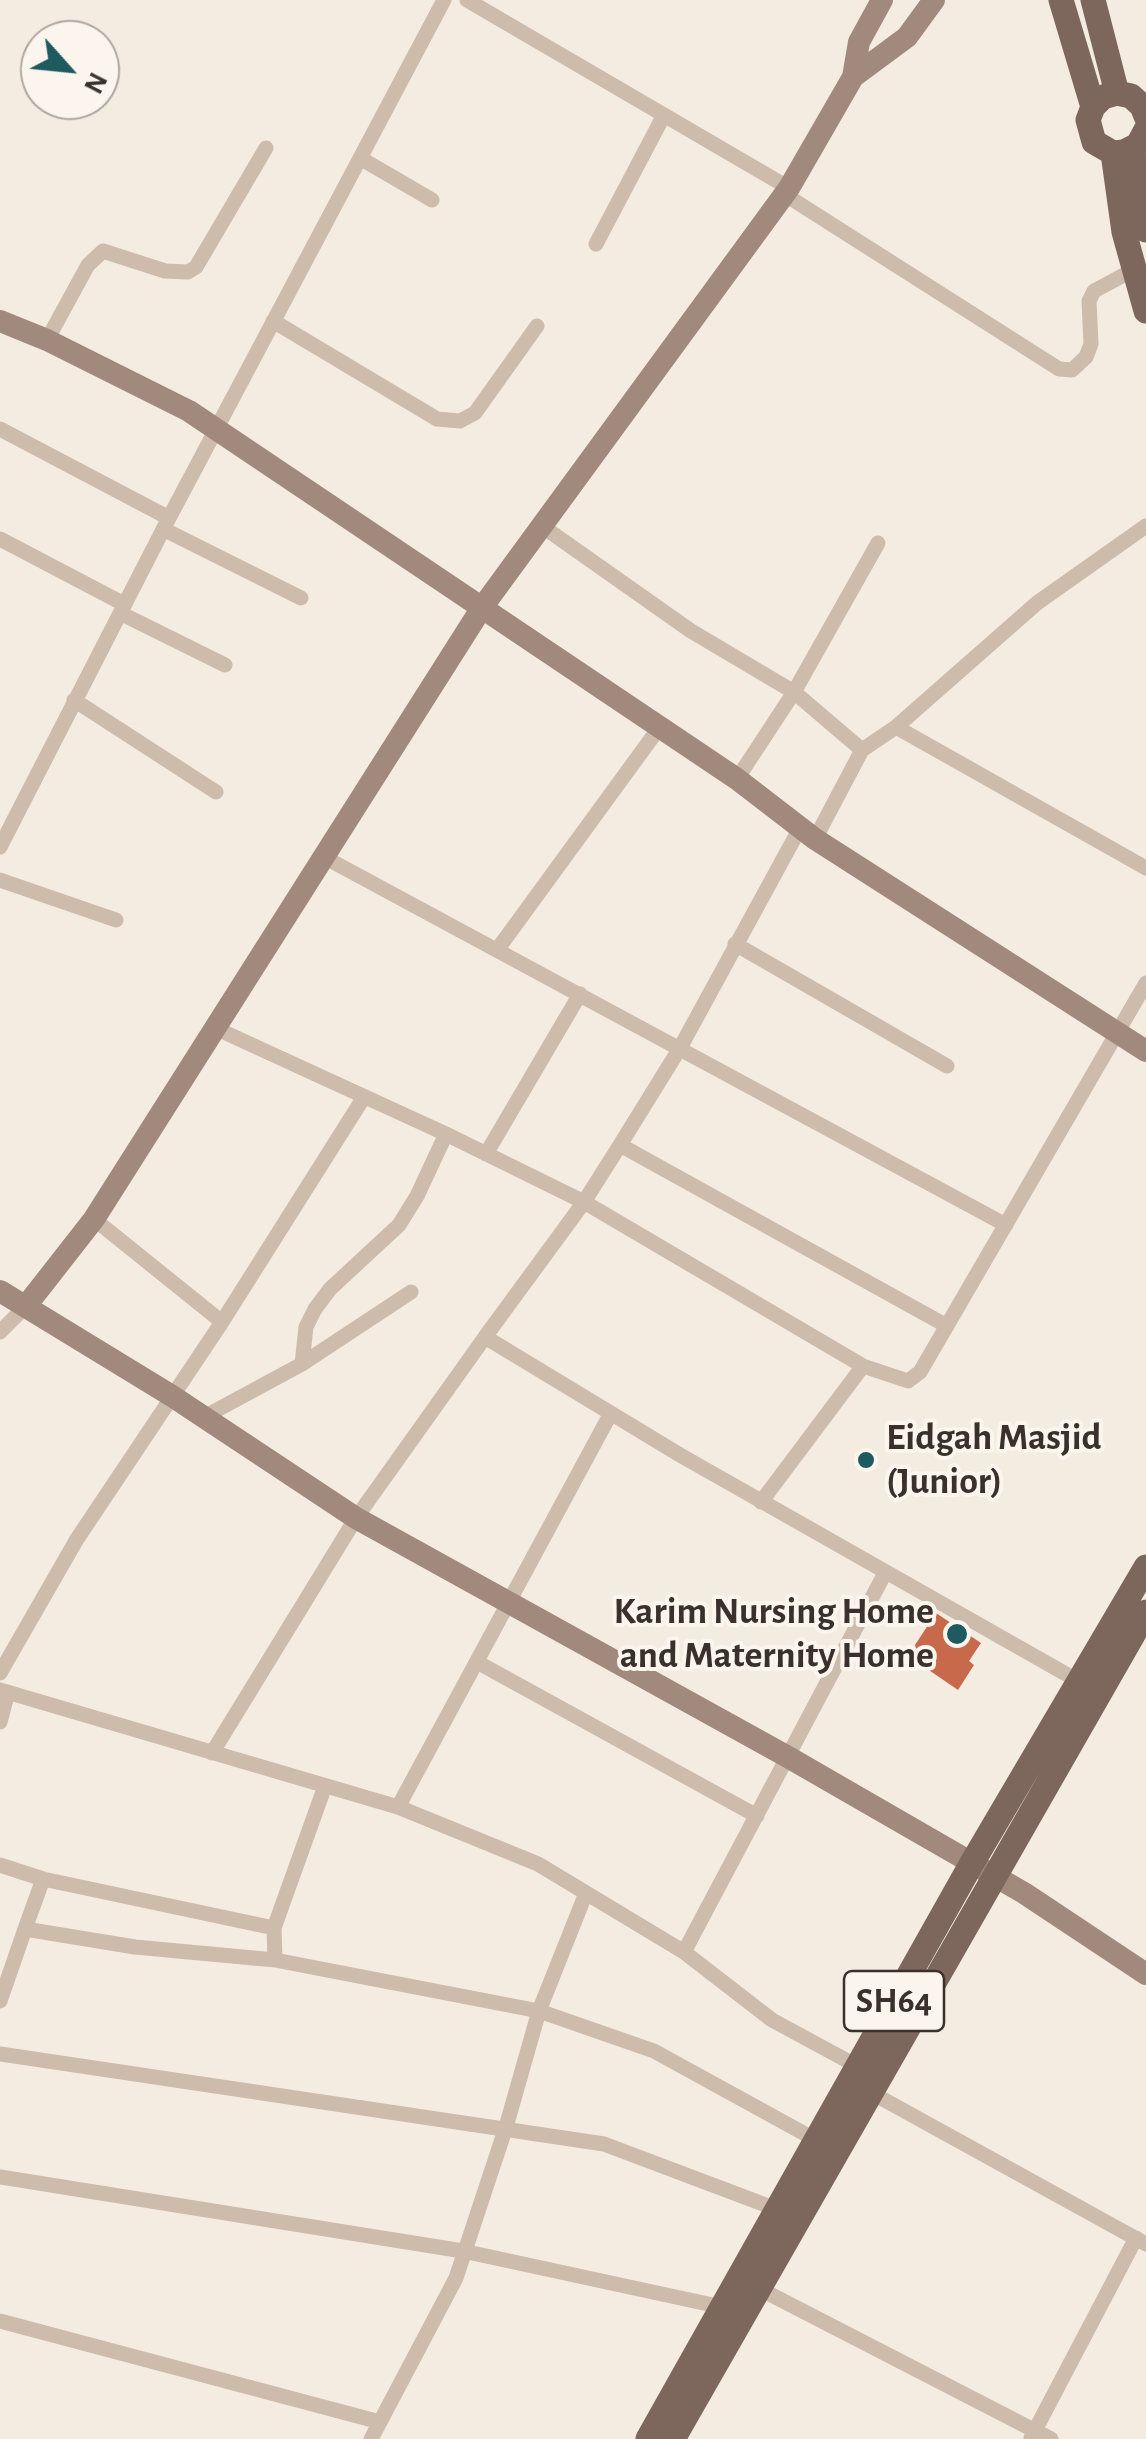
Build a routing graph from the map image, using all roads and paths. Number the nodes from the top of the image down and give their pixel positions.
1 (444, 0) edge
2 (467, 0) edge
3 (882, 0) edge
4 (934, 0) edge
5 (1061, 0) edge
6 (1094, 0) edge
7 (852, 77) junction
8 (1135, 98) edge
9 (1092, 107) junction
10 (664, 115) junction
11 (1136, 140) edge
12 (266, 148) dead end
13 (360, 158) junction
14 (786, 191) junction
15 (432, 200) dead end
16 (1146, 230) edge
17 (596, 244) dead end
18 (1135, 270) junction
19 (1146, 310) edge
20 (0, 321) edge
21 (273, 321) junction
22 (538, 326) dead end
23 (48, 340) junction
24 (216, 429) junction
25 (0, 430) edge
26 (166, 523) junction
27 (542, 526) junction
28 (1146, 526) edge
29 (0, 539) edge
30 (878, 543) dead end
31 (301, 598) dead end
32 (122, 608) junction
33 (481, 609) junction
34 (225, 666) dead end
35 (794, 692) junction
36 (74, 700) junction
37 (896, 727) junction
38 (660, 728) junction
39 (862, 750) junction
40 (737, 779) junction
41 (216, 792) dead end
42 (807, 834) junction
43 (0, 847) edge
44 (324, 857) junction
45 (1146, 868) edge
46 (0, 880) edge
47 (116, 920) dead end
48 (735, 944) junction
49 (497, 950) junction
50 (1146, 983) edge
51 (580, 994) junction
52 (215, 1028) junction
53 (1118, 1032) junction
54 (680, 1048) junction
55 (1146, 1050) edge
56 (947, 1066) dead end
57 (364, 1097) junction
58 (446, 1134) junction
59 (620, 1145) junction
60 (486, 1154) junction
61 (584, 1202) junction
62 (94, 1219) junction
63 (1006, 1225) junction
64 (0, 1291) edge
65 (411, 1292) dead end
66 (26, 1306) junction
67 (222, 1322) junction
68 (948, 1326) junction
69 (0, 1332) edge
70 (484, 1337) junction
71 (302, 1364) junction
72 (863, 1366) junction
73 (172, 1396) junction
74 (611, 1413) junction
75 (204, 1418) junction
76 (761, 1502) junction
77 (356, 1518) junction
78 (1146, 1567) edge
79 (885, 1573) junction
80 (509, 1603) junction
81 (1146, 1612) edge
82 (477, 1662) junction
83 (0, 1673) edge
84 (1080, 1682) junction
85 (4, 1691) edge
86 (0, 1722) edge
87 (212, 1753) junction
88 (788, 1757) junction
89 (326, 1786) junction
90 (398, 1807) junction
91 (757, 1816) junction
92 (0, 1865) edge
93 (982, 1870) junction
94 (44, 1879) junction
95 (586, 1893) junction
96 (274, 1928) junction
97 (25, 1929) junction
98 (684, 1952) junction
99 (275, 1960) junction
100 (1146, 1974) edge
101 (0, 2001) edge
102 (539, 2011) junction
103 (0, 2054) edge
104 (857, 2066) junction
105 (870, 2092) junction
106 (506, 2127) junction
107 (816, 2140) junction
108 (0, 2177) edge
109 (778, 2210) junction
110 (1141, 2240) edge
111 (463, 2251) junction
112 (760, 2289) junction
113 (722, 2307) junction
114 (0, 2321) edge
115 (701, 2370) junction
116 (380, 2422) junction
117 (1032, 2435) edge
118 (371, 2439) edge
119 (648, 2439) edge
120 (673, 2439) edge
121 (1051, 2439) edge

1 - 13 street
2 - 10 street
3 - 7 street
4 - 7 street
5 - 9 main road
6 - 8 main road
7 - 14 street
8 - 9 main road
9 - 11 main road
10 - 14 street
10 - 17 street
11 - 16 main road
11 - 18 main road
12 - 23 street
13 - 15 street
13 - 21 street
14 - 18 street
14 - 27 street
18 - 19 main road
20 - 23 street
21 - 22 street
21 - 24 street
23 - 24 street
24 - 26 street
24 - 33 street
25 - 26 street
26 - 31 street
26 - 32 street
27 - 33 street
27 - 35 street
28 - 37 street
29 - 32 street
30 - 35 street
32 - 34 street
32 - 36 street
33 - 38 street
33 - 44 street
35 - 39 street
35 - 40 street
36 - 41 street
36 - 43 street
37 - 39 street
37 - 45 street
38 - 40 street
38 - 49 street
39 - 42 street
40 - 42 street
42 - 48 street
42 - 53 street
44 - 49 street
44 - 52 street
46 - 47 street
48 - 54 street
48 - 56 street
49 - 51 street
50 - 53 street
51 - 54 street
51 - 60 street
52 - 57 street
52 - 62 street
53 - 55 street
53 - 63 street
54 - 59 street
54 - 63 street
57 - 58 street
57 - 67 street
58 - 60 street
58 - 71 street
59 - 61 street
59 - 68 street
60 - 61 street
61 - 70 street
61 - 72 street
62 - 66 street
62 - 67 street
63 - 68 street
64 - 66 street
65 - 71 street
66 - 69 street
66 - 73 street
67 - 73 street
68 - 72 street
70 - 74 street
70 - 77 street
71 - 75 street
72 - 76 street
73 - 75 street
73 - 83 street
74 - 76 street
74 - 80 street
75 - 77 street
76 - 79 street
77 - 80 street
77 - 87 street
78 - 84 main road, SH64
79 - 84 street
79 - 88 street
80 - 82 street
80 - 88 street
81 - 93 main road, SH64
82 - 90 street
82 - 91 street
84 - 93 main road, SH64
85 - 86 street
85 - 87 street
87 - 89 street
88 - 91 street
88 - 93 street
89 - 90 street
89 - 96 street
90 - 95 street
91 - 98 street
92 - 94 street
93 - 100 street
93 - 104 main road, SH64
93 - 105 main road, SH64
94 - 96 street
94 - 97 street
95 - 98 street
95 - 102 street
96 - 99 street
97 - 99 street
97 - 101 street
98 - 104 street
99 - 102 street
102 - 106 street
102 - 107 street
103 - 106 street
104 - 107 main road, SH64
105 - 110 street
105 - 112 main road, SH64
106 - 109 street
106 - 111 street
107 - 109 main road, SH64
108 - 111 street
109 - 113 main road, SH64
110 - 117 street
111 - 113 street
111 - 116 street
112 - 115 main road, SH64
112 - 117 street
113 - 115 main road, SH64
114 - 116 street
115 - 119 main road, SH64
115 - 120 main road, SH64
116 - 118 street
117 - 121 street

